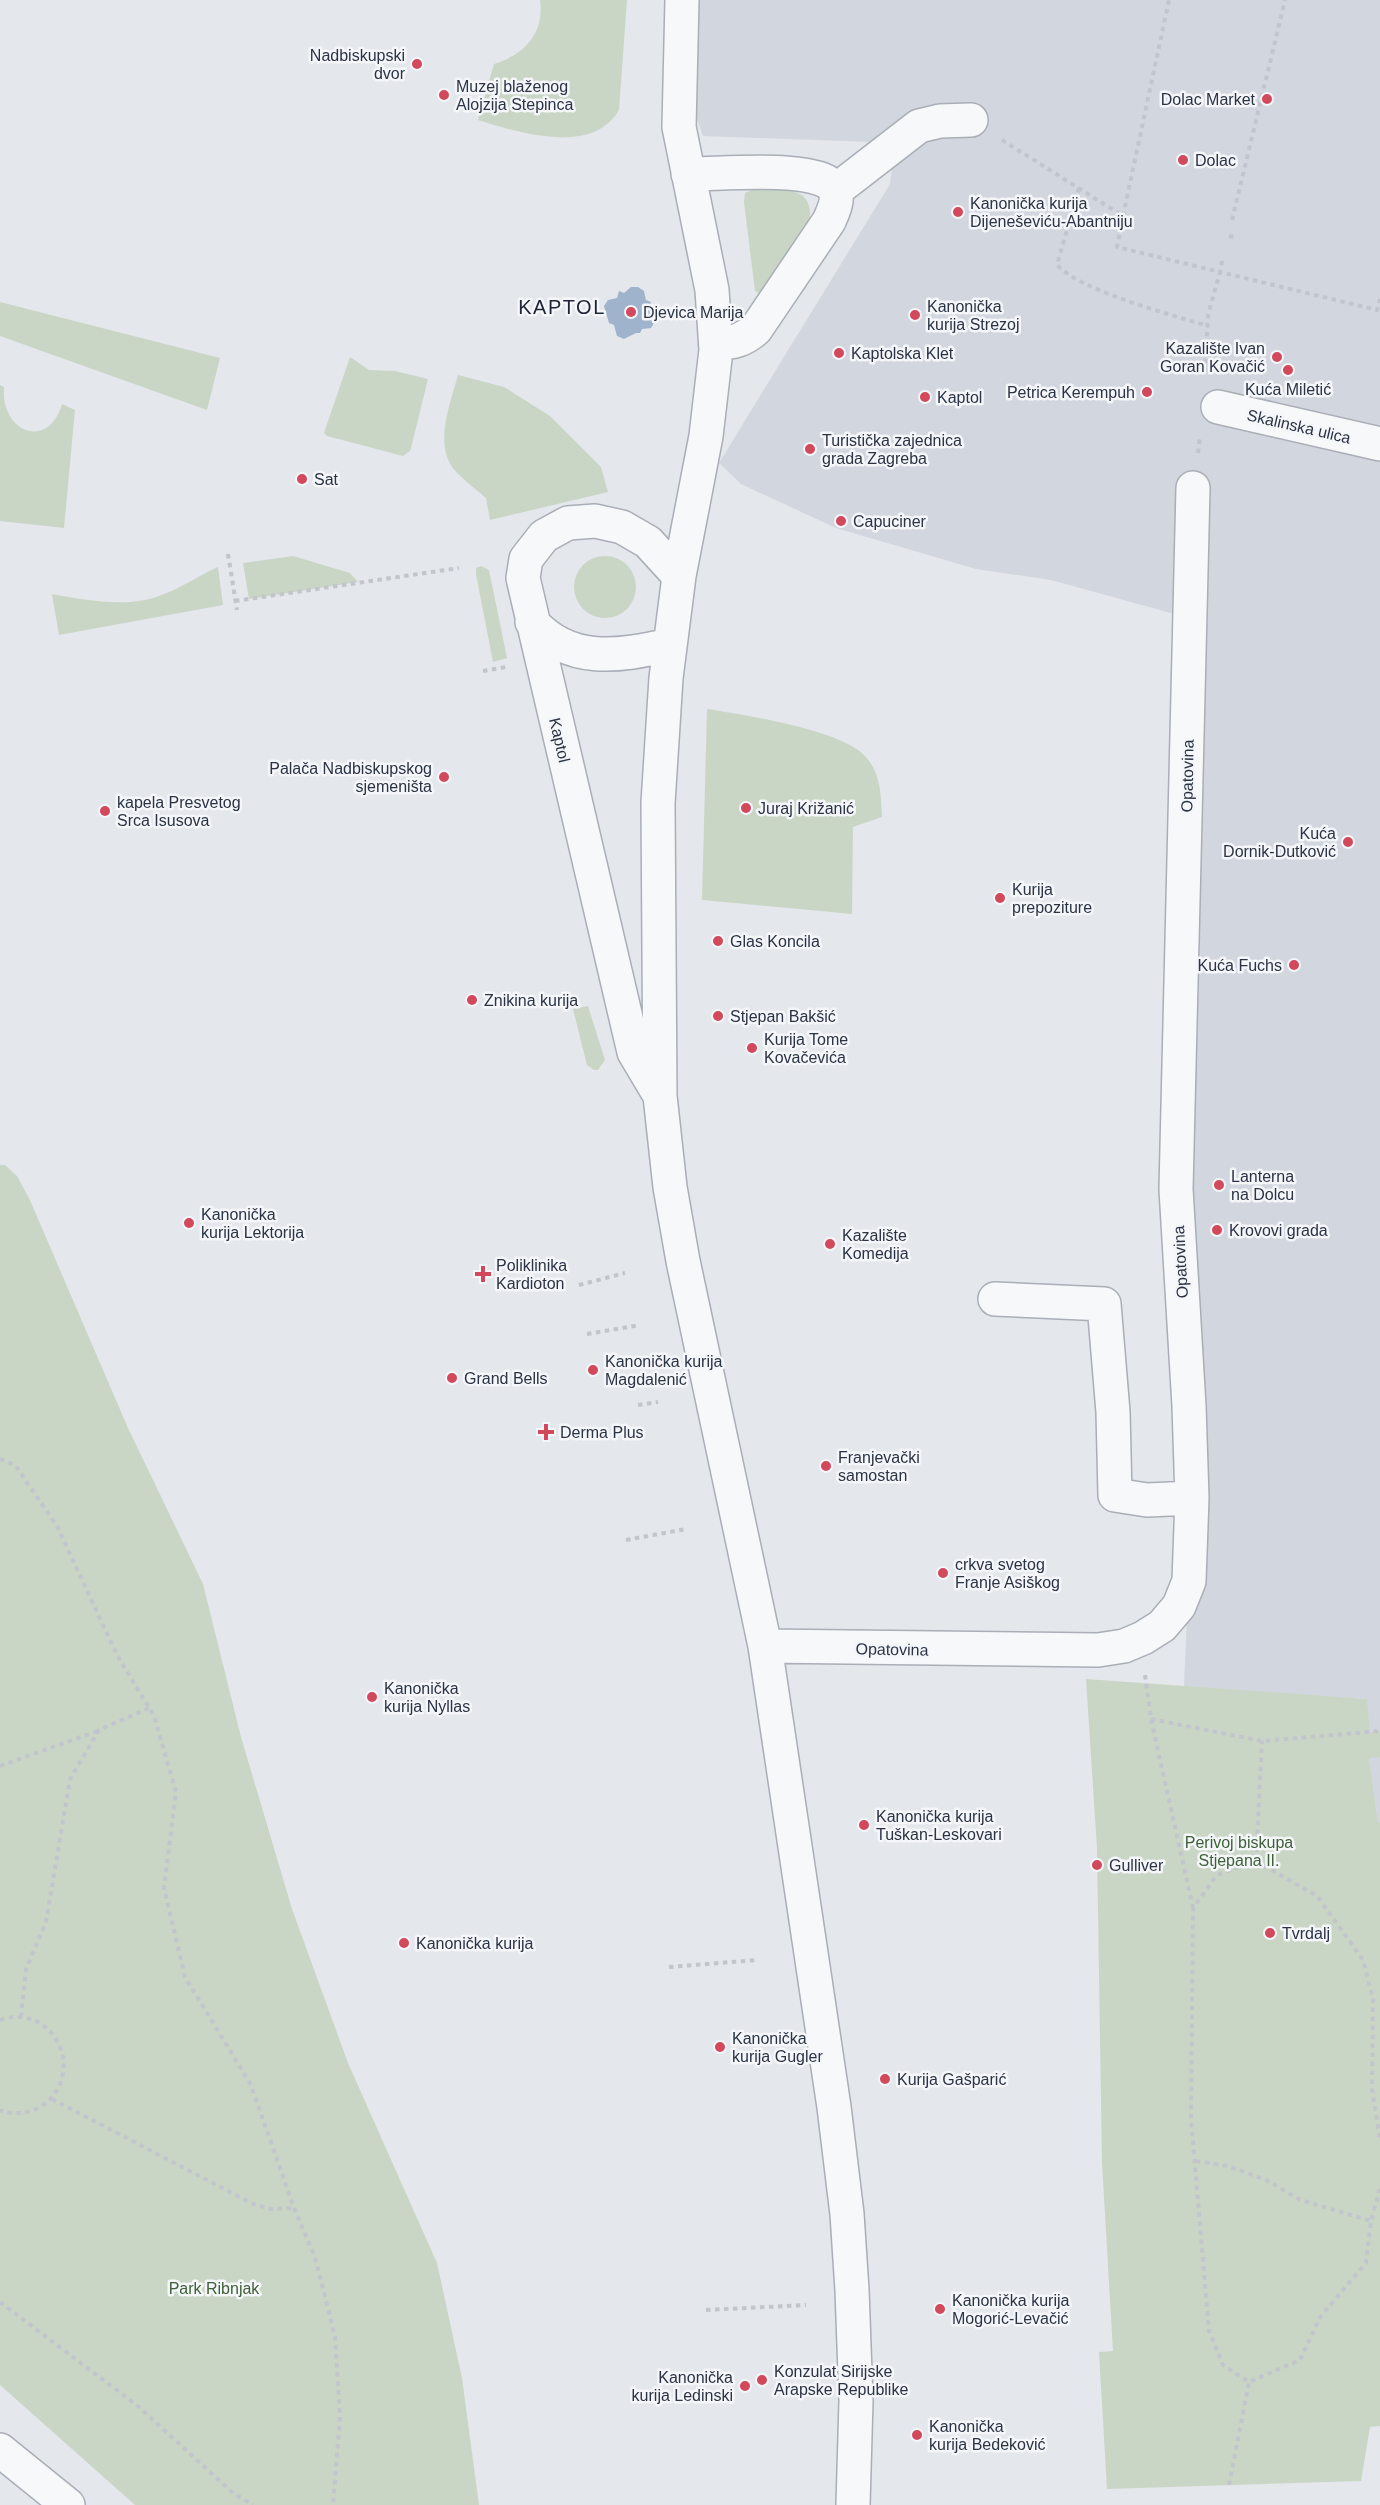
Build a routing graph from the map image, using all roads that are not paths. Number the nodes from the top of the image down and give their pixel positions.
1 (681, 0) edge
2 (971, 120) road end
3 (688, 174) junction
4 (835, 191) junction
5 (716, 343) junction
6 (1218, 407) dead end
7 (1380, 444) edge
8 (1193, 488) dead end
9 (679, 576) junction
10 (532, 622) junction
11 (669, 645) junction
12 (660, 1096) junction
13 (995, 1299) dead end
14 (1192, 1498) junction
15 (765, 1646) junction
16 (0, 2451) edge
17 (68, 2505) edge
18 (853, 2505) edge

1 - 3 street
2 - 4 street
3 - 4 street
3 - 5 street
4 - 5 street
5 - 9 street
6 - 7 street, Skalinska ulica
8 - 14 street, Opatovina
9 - 10 street, Kaptol
9 - 11 street
10 - 11 street
10 - 12 street, Kaptol
11 - 12 street
12 - 15 street
13 - 14 street
14 - 15 street, Opatovina
15 - 18 street
16 - 17 street

